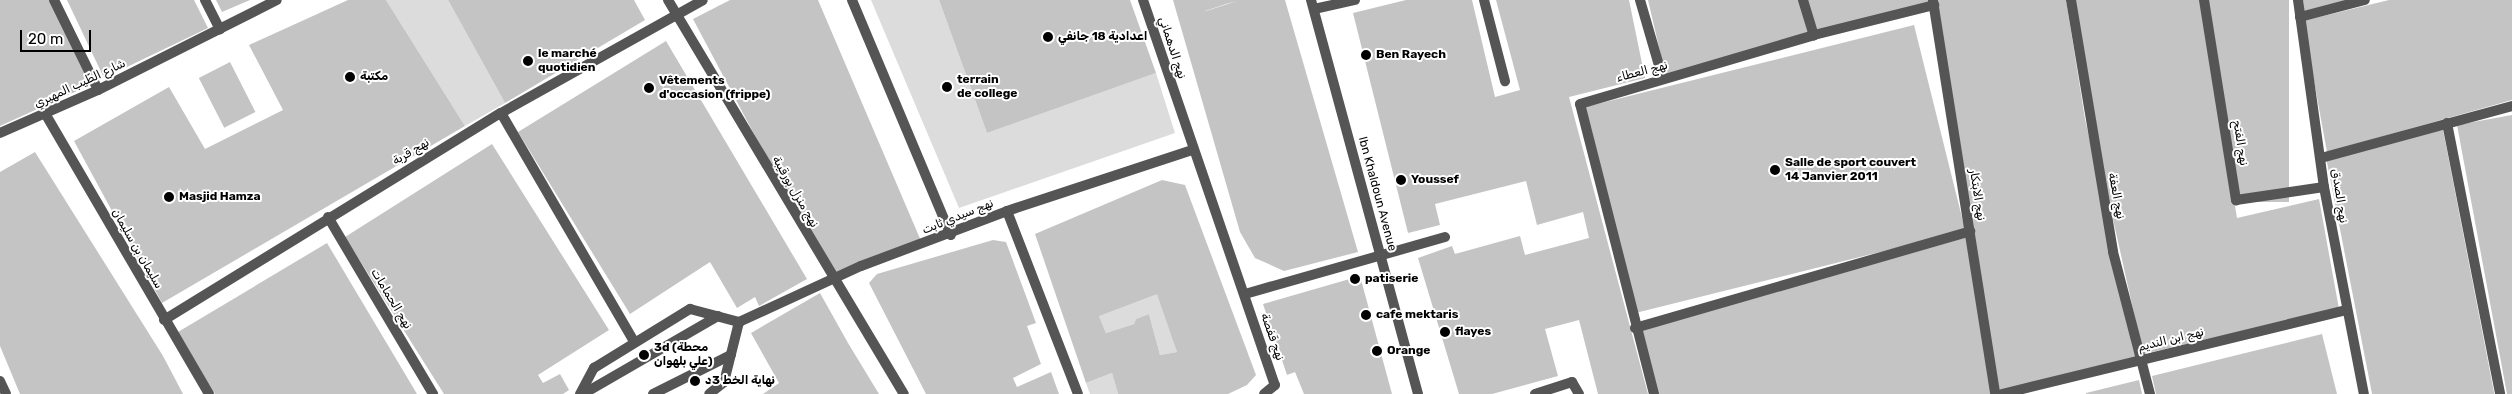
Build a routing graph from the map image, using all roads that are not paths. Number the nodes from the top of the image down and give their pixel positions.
1 (54, 0) edge
2 (205, 0) edge
3 (277, 0) edge
4 (668, 0) edge
5 (703, 0) edge
6 (852, 0) edge
7 (1143, 0) edge
8 (1355, 0) edge
9 (1484, 0) edge
10 (1640, 0) edge
11 (1803, 0) edge
12 (2071, 0) edge
13 (2204, 0) edge
14 (2298, 0) edge
15 (2365, 0) edge
16 (1933, 3) edge
17 (1312, 5) edge
18 (676, 14) junction
19 (2300, 17) junction
20 (220, 29) junction
21 (1814, 35) junction
22 (1663, 79) junction
23 (1505, 81) dead end
24 (98, 90) junction
25 (2512, 106) edge
26 (501, 113) junction
27 (46, 115) junction
28 (2447, 123) junction
29 (0, 133) edge
30 (1192, 150) junction
31 (2321, 158) junction
32 (2324, 187) junction
33 (1007, 211) junction
34 (328, 216) junction
35 (1970, 231) junction
36 (950, 235) junction
37 (1445, 237) dead end
38 (1381, 256) junction
39 (831, 279) junction
40 (1245, 294) junction
41 (2346, 310) junction
42 (718, 316) junction
43 (164, 320) junction
44 (739, 322) junction
45 (1635, 328) junction
46 (633, 340) junction
47 (731, 354) junction
48 (2142, 360) junction
49 (0, 381) edge
50 (6, 394) edge
51 (209, 394) edge
52 (433, 394) edge
53 (581, 394) edge
54 (653, 394) edge
55 (708, 394) edge
56 (904, 394) edge
57 (1078, 394) edge
58 (1264, 394) edge
59 (1418, 394) edge
60 (1536, 394) edge
61 (1579, 394) edge
62 (1654, 394) edge
63 (1995, 394) edge
64 (2002, 394) edge
65 (2150, 394) edge
66 (2364, 394) edge
67 (2500, 394) edge

1 - 24 street
2 - 20 street
3 - 20 street, شارع الطّيب المهيري
4 - 18 street, نهج منزل بورقيبة
5 - 18 street, نهج قربة
6 - 36 street
7 - 30 street, نهج الدهماني
8 - 17 street
9 - 23 street
10 - 22 street
11 - 21 street
12 - 48 street, نهج العفة
13 - 32 street, نهج الفتح
14 - 19 street, نهج الصدق
15 - 19 street
16 - 21 street, نهج العطاء
16 - 35 street, نهج الابتكار
17 - 38 street, Ibn Khaldoun Avenue
18 - 26 street, نهج قربة
18 - 39 street, نهج منزل بورقيبة
19 - 31 street, نهج الصدق
20 - 24 street, شارع الطّيب المهيري
21 - 22 street, نهج العطاء
22 - 45 street, نهج العطاء
24 - 27 street, شارع الطّيب المهيري
25 - 28 street
26 - 34 street, نهج قربة
26 - 46 street
27 - 29 street, شارع الطّيب المهيري
27 - 43 street, سليمان بن سليمان
28 - 31 street
28 - 67 street
30 - 33 street, نهج سيدي ثابت
30 - 40 street, نهج قفصة
31 - 32 street, نهج الصدق
32 - 41 street, نهج الصدق
33 - 36 street, نهج سيدي ثابت
33 - 57 street
34 - 43 street, نهج قربة
34 - 52 street, نهج الحمامات
35 - 45 street
35 - 63 street, نهج الابتكار
36 - 39 street, نهج سيدي ثابت
37 - 38 street
38 - 40 street
38 - 59 street, Ibn Khaldoun Avenue
39 - 44 street, نهج سيدي ثابت
39 - 56 street, نهج منزل بورقيبة
40 - 58 street, نهج قفصة
41 - 48 street, نهج ابن النديم
41 - 66 street, نهج الصدق
42 - 44 street
42 - 46 street
42 - 53 street
43 - 51 street, سليمان بن سليمان
44 - 47 street
45 - 62 street, نهج العطاء
46 - 53 street
47 - 54 street
47 - 55 street
48 - 64 street, نهج ابن النديم
48 - 65 street, نهج العفة
49 - 50 street
60 - 61 street

